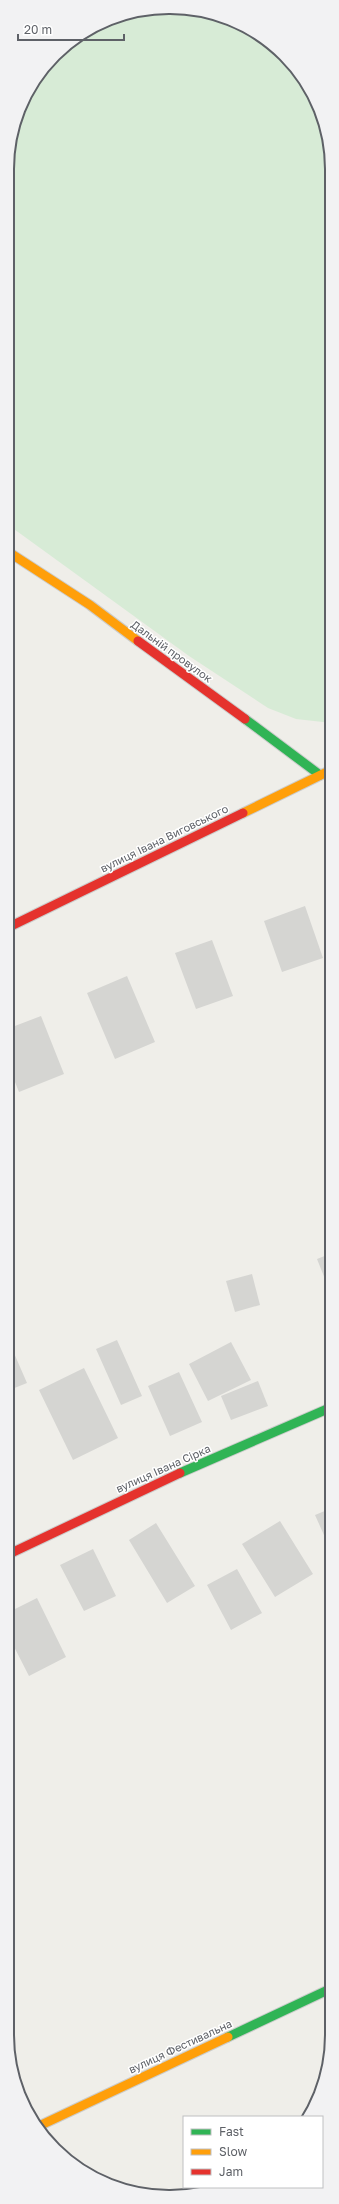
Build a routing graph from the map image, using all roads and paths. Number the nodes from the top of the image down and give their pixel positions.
1 (14, 556) edge
2 (325, 772) edge
3 (320, 775) junction
4 (14, 925) edge
5 (325, 1410) edge
6 (14, 1552) edge
7 (325, 1991) edge
8 (43, 2124) edge

1 - 3 street, Дальній провулок
2 - 3 street, вулиця Івана Виговського
3 - 4 street, вулиця Івана Виговського
5 - 6 street, вулиця Івана Сірка
7 - 8 street, вулиця Фестивальна

